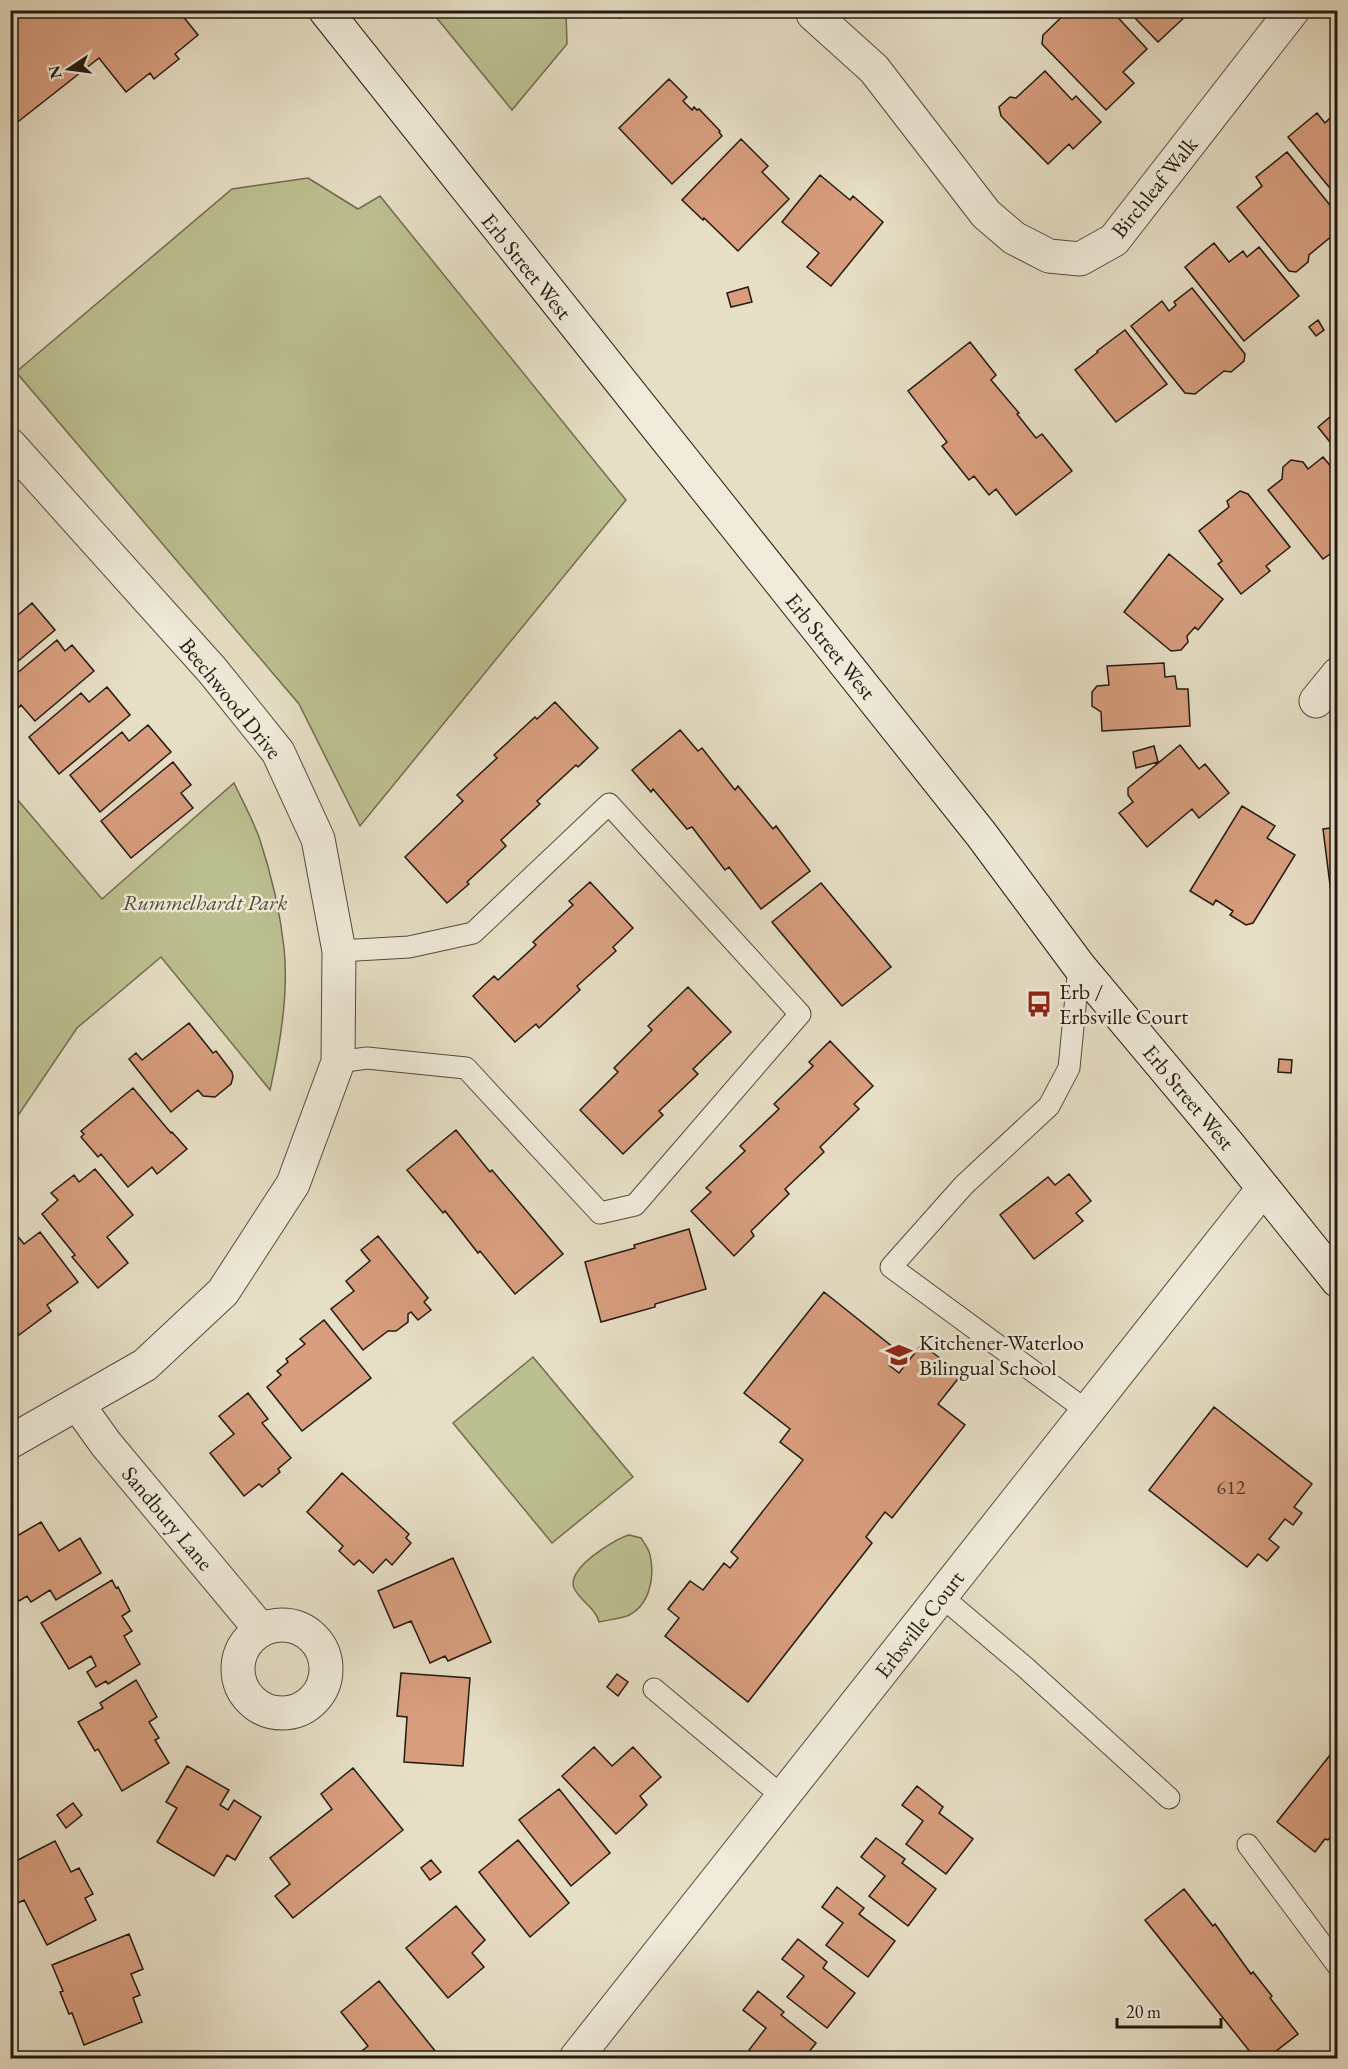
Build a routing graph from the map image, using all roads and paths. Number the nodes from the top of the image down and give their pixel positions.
1 (325, 10) edge
2 (1293, 10) edge
3 (813, 14) dead end
4 (10, 445) edge
5 (1338, 674) edge
6 (1316, 701) dead end
7 (339, 951) junction
8 (1079, 966) junction
9 (338, 1062) junction
10 (1263, 1189) junction
11 (1338, 1281) edge
12 (78, 1405) junction
13 (1087, 1411) junction
14 (10, 1442) edge
15 (941, 1596) junction
16 (261, 1630) dead end
17 (654, 1689) dead end
18 (783, 1797) junction
19 (1169, 1798) dead end
20 (1248, 1845) dead end
21 (1335, 1958) edge
22 (576, 2058) edge

1 - 8 street, Erb Street West
2 - 3 street, Birchleaf Walk
4 - 7 street, Beechwood Drive
5 - 6 street
7 - 9 street, Beechwood Drive
7 - 9 lane
8 - 10 street, Erb Street West
8 - 13 lane
9 - 12 street, Beechwood Drive
10 - 11 street, Erb Street West
10 - 13 street, Erbsville Court
12 - 14 street, Beechwood Drive
12 - 16 street, Sandbury Lane
13 - 15 street, Erbsville Court
15 - 18 street, Erbsville Court
15 - 19 lane
17 - 18 lane
18 - 22 street, Erbsville Court
20 - 21 lane

